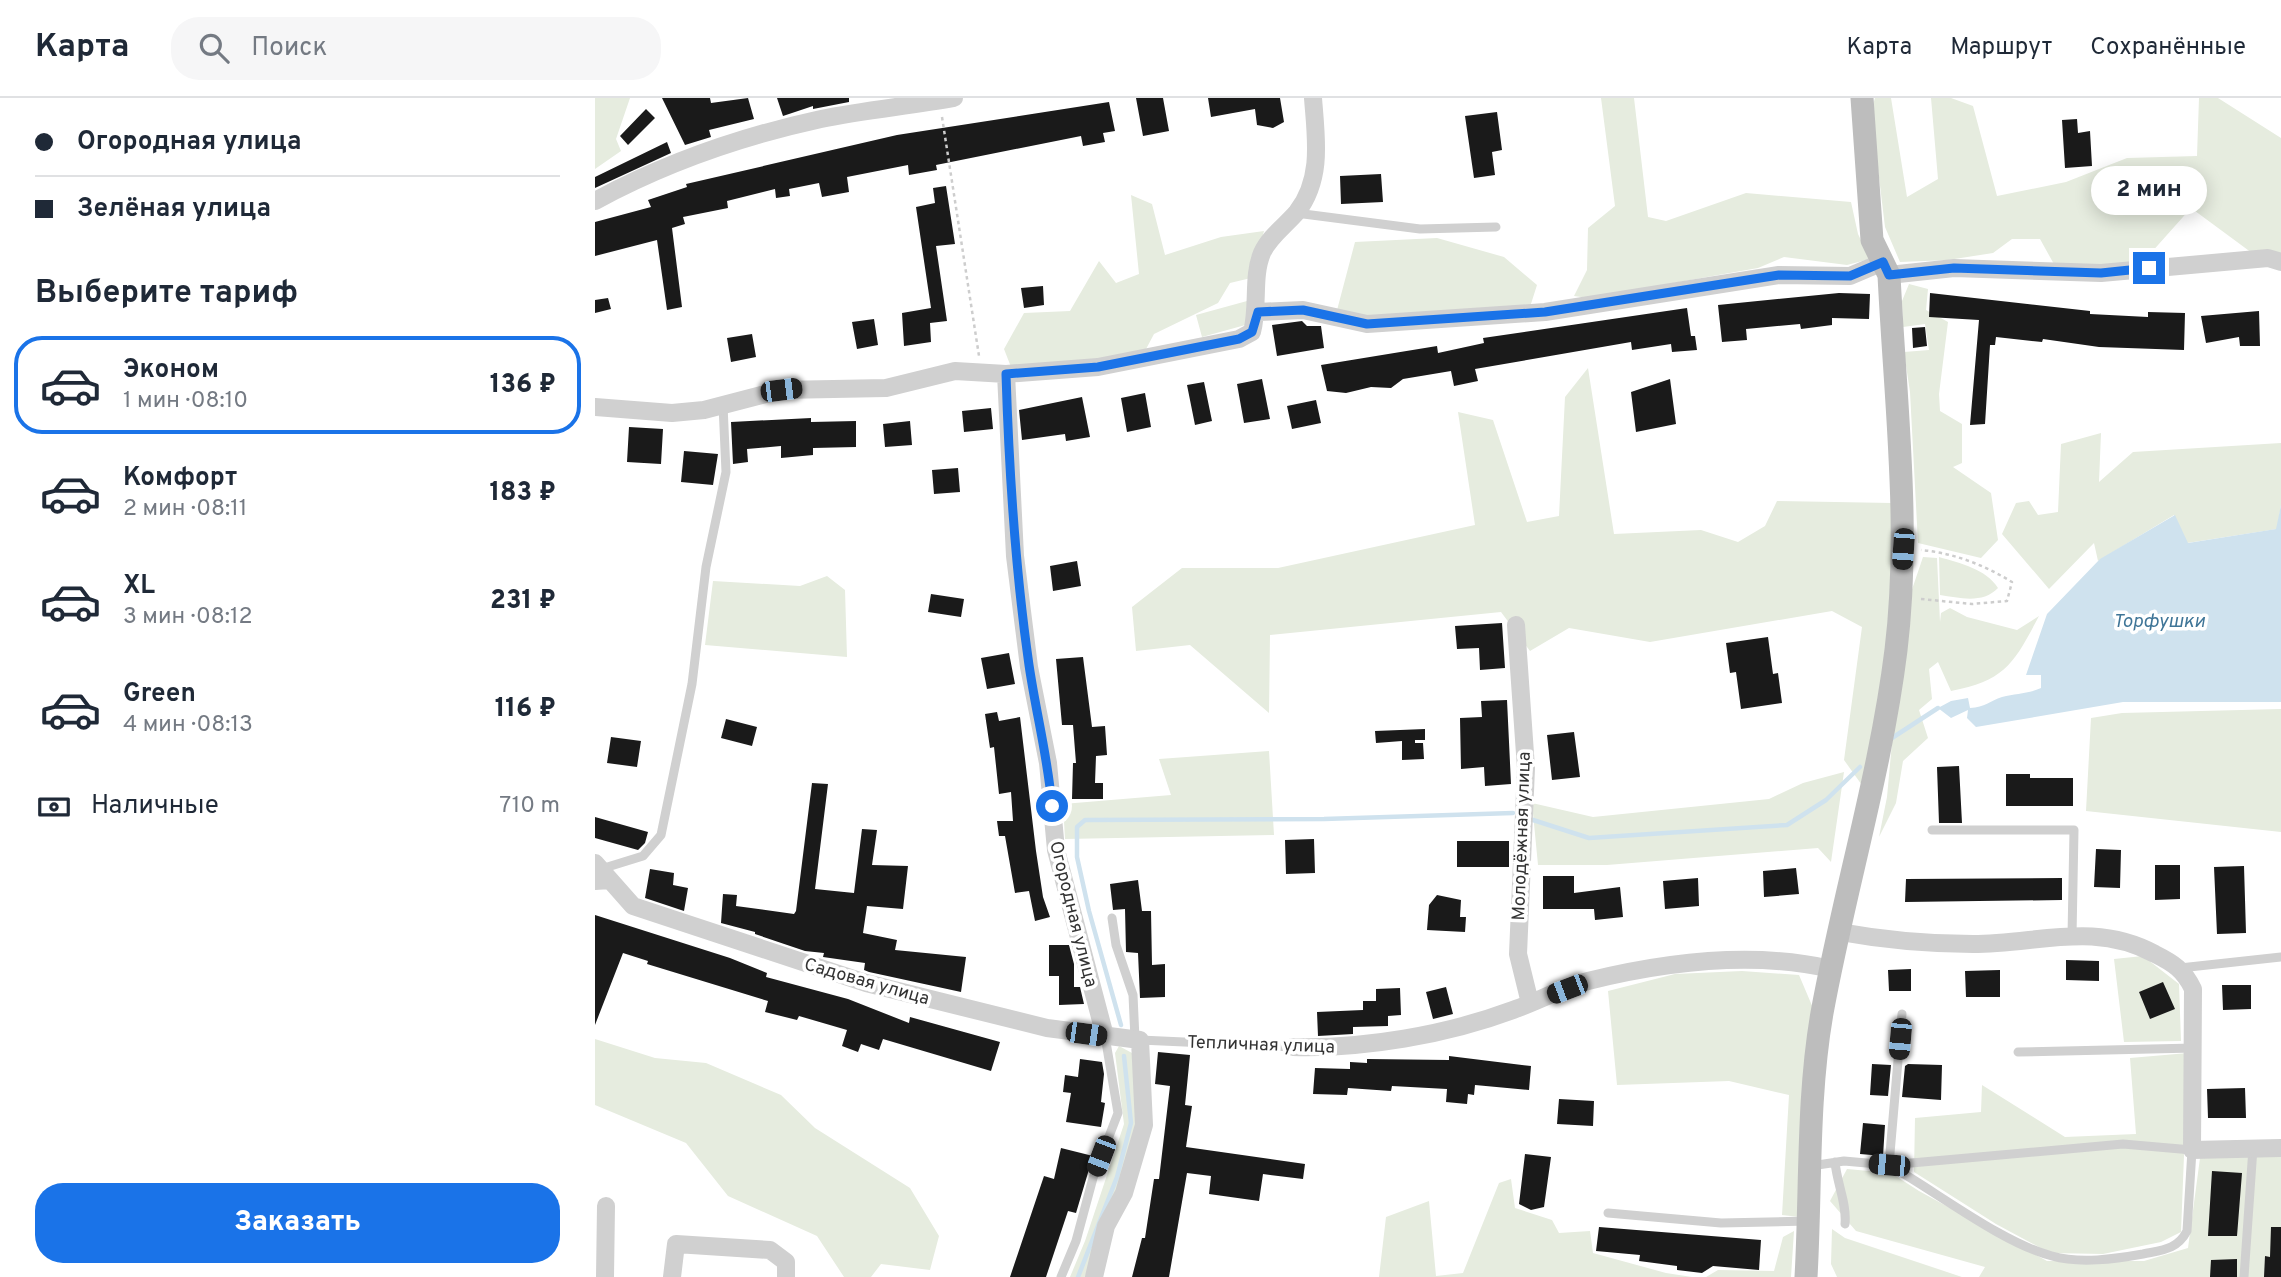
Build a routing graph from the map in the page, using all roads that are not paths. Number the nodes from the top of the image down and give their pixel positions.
1 (1313, 98) edge
2 (1862, 98) edge
3 (947, 99) edge
4 (595, 201) edge
5 (1296, 213) junction
6 (1496, 227) dead end
7 (2281, 262) edge
8 (1886, 268) junction
9 (1258, 312) junction
10 (1006, 374) junction
11 (723, 405) junction
12 (595, 407) edge
13 (1516, 625) dead end
14 (1932, 830) dead end
15 (600, 873) edge
16 (1112, 918) dead end
17 (1840, 932) junction
18 (2071, 936) junction
19 (2281, 957) edge
20 (2180, 968) junction
21 (1831, 970) junction
22 (1530, 1003) junction
23 (1902, 1014) dead end
24 (1105, 1037) junction
25 (1137, 1040) junction
26 (1293, 1047) joint
27 (2194, 1048) junction
28 (2018, 1052) dead end
29 (2253, 1148) junction
30 (2281, 1148) edge
31 (2192, 1150) junction
32 (1835, 1162) junction
33 (1889, 1165) junction
34 (1811, 1167) junction
35 (607, 1206) dead end
36 (1608, 1213) dead end
37 (1809, 1221) junction
38 (1845, 1224) dead end
39 (605, 1277) edge
40 (672, 1277) edge
41 (786, 1277) edge
42 (1061, 1277) edge
43 (1094, 1277) edge
44 (1806, 1277) edge
45 (2245, 1277) edge

1 - 5 street
2 - 8 street
3 - 4 street
5 - 6 lane
5 - 9 street
7 - 8 street
8 - 9 street
8 - 17 street
9 - 10 street
10 - 11 street
10 - 24 street, Огородная улица
11 - 12 street
11 - 15 lane
13 - 22 street, Молодёжная улица
14 - 18 lane
15 - 24 street, Садовая улица
16 - 25 lane
17 - 18 street
17 - 21 street
18 - 20 street
19 - 20 lane
20 - 27 street
21 - 22 street, Тепличная улица
21 - 34 street
22 - 26 street, Тепличная улица
23 - 33 lane
24 - 25 street, Садовая улица
24 - 42 lane
25 - 26 lane, Тепличная улица
25 - 43 street
27 - 28 lane
27 - 31 street
29 - 30 street
29 - 31 street
29 - 45 lane
31 - 33 lane
31 - 33 lane
32 - 33 lane
32 - 34 lane
32 - 38 lane
34 - 37 street
35 - 39 street
36 - 37 lane
37 - 44 street
40 - 41 street

